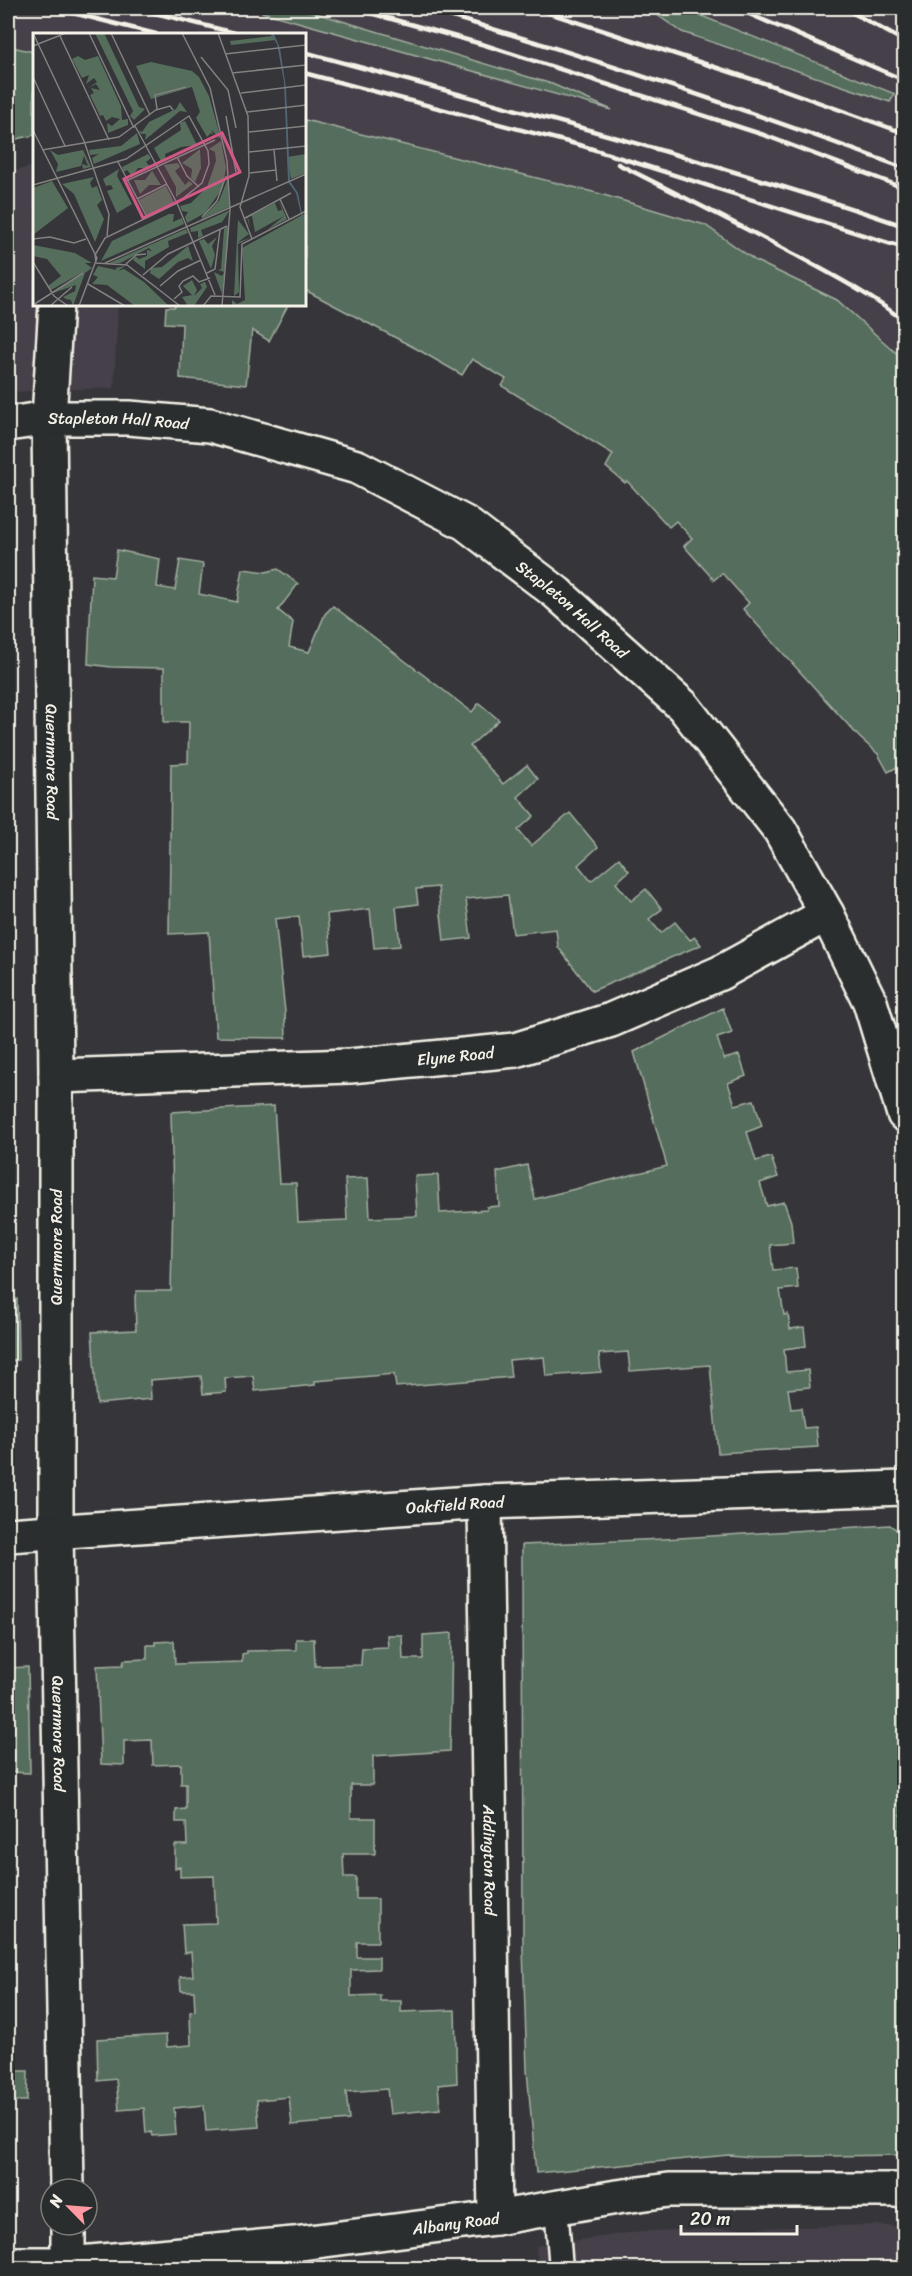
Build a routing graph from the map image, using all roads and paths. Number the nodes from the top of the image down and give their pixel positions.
1 (56, 306) edge
2 (49, 418) junction
3 (8, 424) edge
4 (827, 914) junction
5 (56, 1076) junction
6 (904, 1114) edge
7 (904, 1488) edge
8 (485, 1502) junction
9 (56, 1532) junction
10 (8, 1535) edge
11 (67, 2177) edge
12 (904, 2190) edge
13 (556, 2207) junction
14 (495, 2218) junction
15 (68, 2237) edge
16 (8, 2264) edge
17 (68, 2264) junction
18 (561, 2268) edge

1 - 2 street, Quernmore Road
2 - 3 street, Stapleton Hall Road
2 - 4 street, Stapleton Hall Road
2 - 5 street, Quernmore Road
4 - 5 street, Elyne Road
4 - 6 street, Stapleton Hall Road
5 - 9 street, Quernmore Road
7 - 8 street, Oakfield Road
8 - 9 street, Oakfield Road
8 - 14 street, Addington Road
9 - 10 street, Oakfield Road
9 - 11 street, Quernmore Road
12 - 13 street, Albany Road
13 - 14 street, Albany Road
13 - 18 lane
14 - 17 street, Albany Road
15 - 17 street
16 - 17 street, Albany Road

